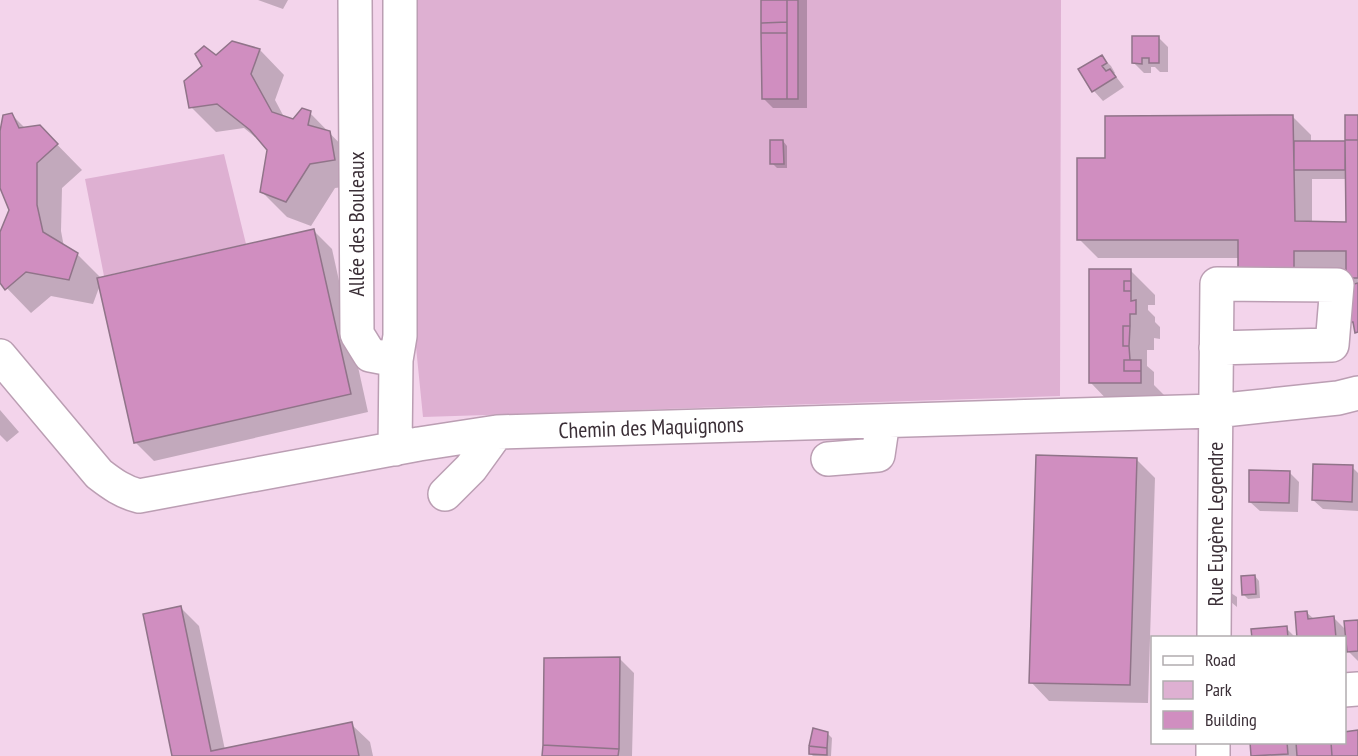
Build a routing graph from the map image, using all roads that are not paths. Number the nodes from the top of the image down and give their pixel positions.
1 (355, 0) edge
2 (400, 0) edge
3 (1216, 348) dead end
4 (0, 356) edge
5 (389, 358) junction
6 (1358, 393) edge
7 (1215, 411) junction
8 (883, 421) junction
9 (497, 432) junction
10 (394, 449) junction
11 (828, 459) dead end
12 (445, 494) dead end
13 (1214, 636) edge

1 - 5 street, Allée des Bouleaux
2 - 5 street
3 - 7 street, Rue Eugène Legendre
4 - 10 street, Chemin des Maquignons
5 - 10 street
6 - 7 street, Chemin des Maquignons
7 - 8 street, Chemin des Maquignons
7 - 13 street, Rue Eugène Legendre
8 - 9 street, Chemin des Maquignons
8 - 11 street
9 - 10 street, Chemin des Maquignons
9 - 12 street

